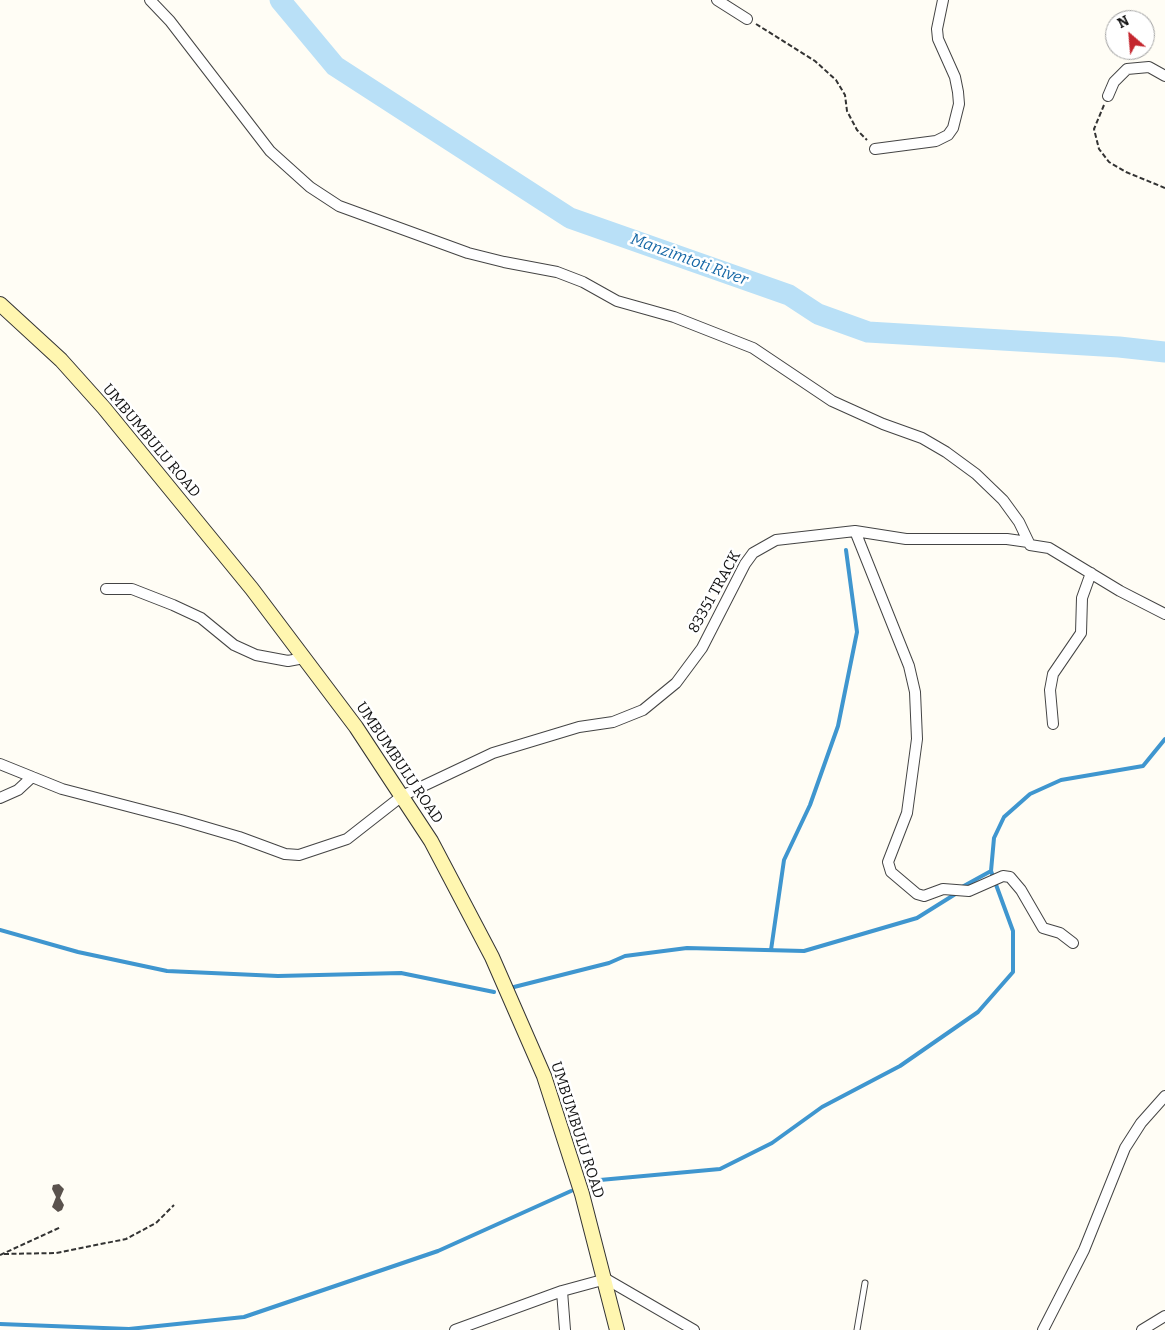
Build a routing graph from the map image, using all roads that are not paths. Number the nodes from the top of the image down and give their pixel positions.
1 (150, 0) edge
2 (717, 0) edge
3 (943, 0) edge
4 (747, 19) road end
5 (1165, 76) edge
6 (1108, 96) road end
7 (875, 149) road end
8 (0, 304) edge
9 (855, 531) junction
10 (1030, 545) junction
11 (1091, 573) junction
12 (106, 589) dead end
13 (1165, 614) edge
14 (304, 658) junction
15 (1053, 724) dead end
16 (0, 764) edge
17 (32, 777) junction
18 (402, 796) junction
19 (0, 798) edge
20 (1073, 943) dead end
21 (1165, 1096) edge
22 (606, 1279) junction
23 (865, 1283) dead end
24 (562, 1291) junction
25 (1165, 1316) edge
26 (455, 1330) edge
27 (566, 1330) edge
28 (618, 1330) edge
29 (694, 1330) edge
30 (857, 1330) edge
31 (1043, 1330) edge
32 (1142, 1330) edge

1 - 10 street
2 - 4 street
3 - 7 street
5 - 6 street
8 - 14 main road, UMBUMBULU ROAD
9 - 10 street, 83351 TRACK
9 - 18 street, 83351 TRACK
9 - 20 street
10 - 11 street, 83351 TRACK
11 - 13 street, 83351 TRACK
11 - 15 street
12 - 14 street
14 - 18 main road, UMBUMBULU ROAD
16 - 17 street, 83351 TRACK
17 - 18 street, 83351 TRACK
17 - 19 street
18 - 22 main road, UMBUMBULU ROAD
21 - 31 street
22 - 24 street
22 - 28 main road, UMBUMBULU ROAD
22 - 29 street
23 - 30 lane
24 - 26 street
24 - 27 street
25 - 32 street

